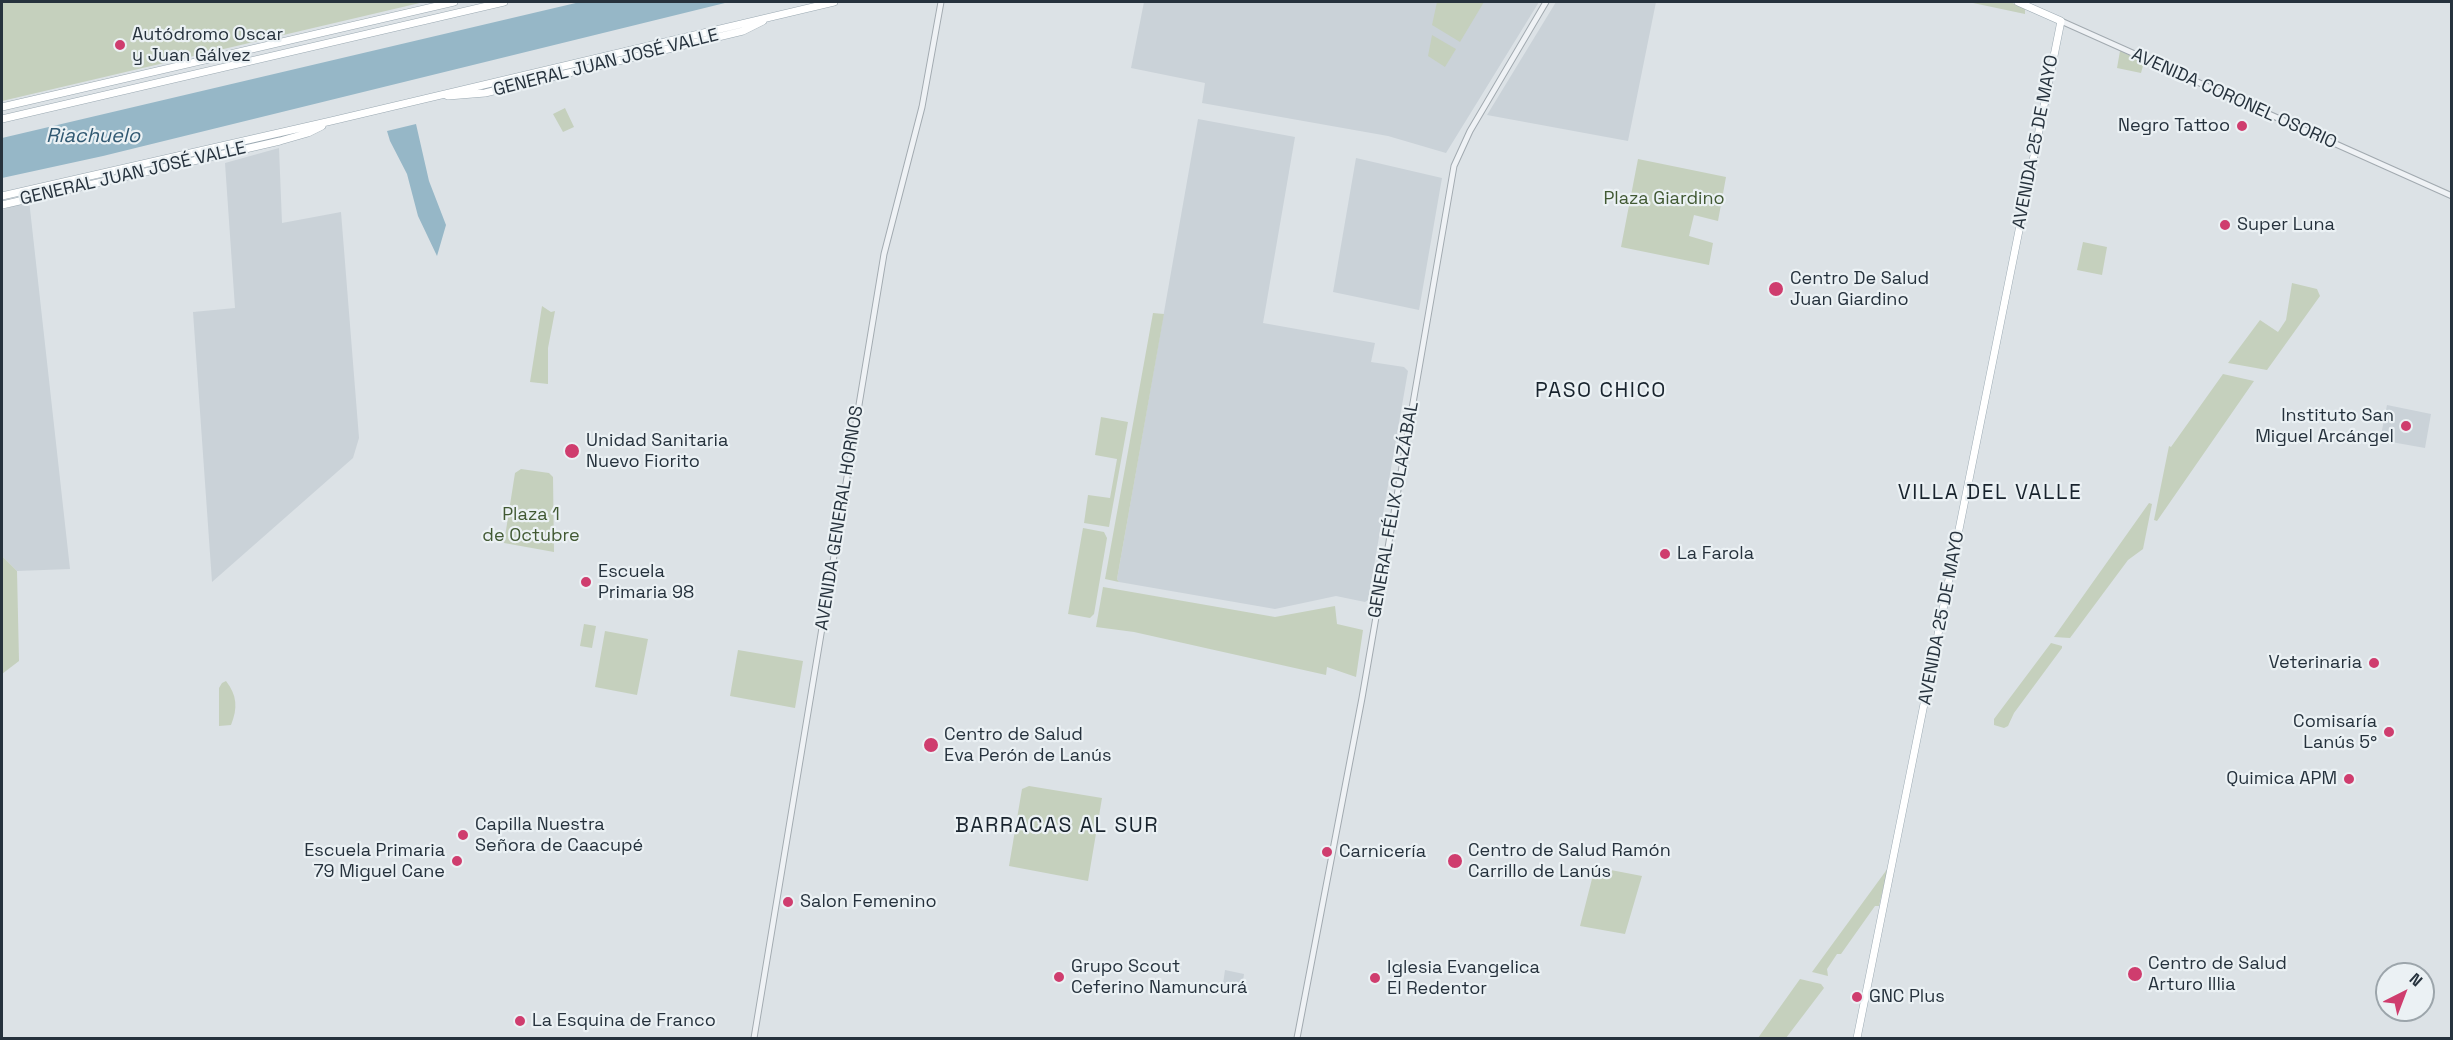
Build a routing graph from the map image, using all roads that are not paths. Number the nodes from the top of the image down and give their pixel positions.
1 (454, 2) edge
2 (504, 2) edge
3 (834, 2) edge
4 (941, 2) edge
5 (1546, 2) edge
6 (2018, 2) edge
7 (2061, 21) junction
8 (2, 107) edge
9 (2, 119) edge
10 (332, 121) junction
11 (2, 196) edge
12 (2451, 196) edge
13 (2, 205) edge
14 (754, 1038) edge
15 (1297, 1038) edge
16 (1857, 1038) edge

1 - 8 main road
2 - 9 main road
3 - 10 main road, GENERAL JUAN JOSÉ VALLE
4 - 14 street, AVENIDA GENERAL HORNOS
5 - 15 street, GENERAL FÉLIX OLAZÁBAL
6 - 7 main road, AVENIDA CORONEL OSORIO
7 - 12 street, AVENIDA CORONEL OSORIO
7 - 16 main road, AVENIDA 25 DE MAYO
10 - 11 main road, GENERAL JUAN JOSÉ VALLE
10 - 13 main road, GENERAL JUAN JOSÉ VALLE

